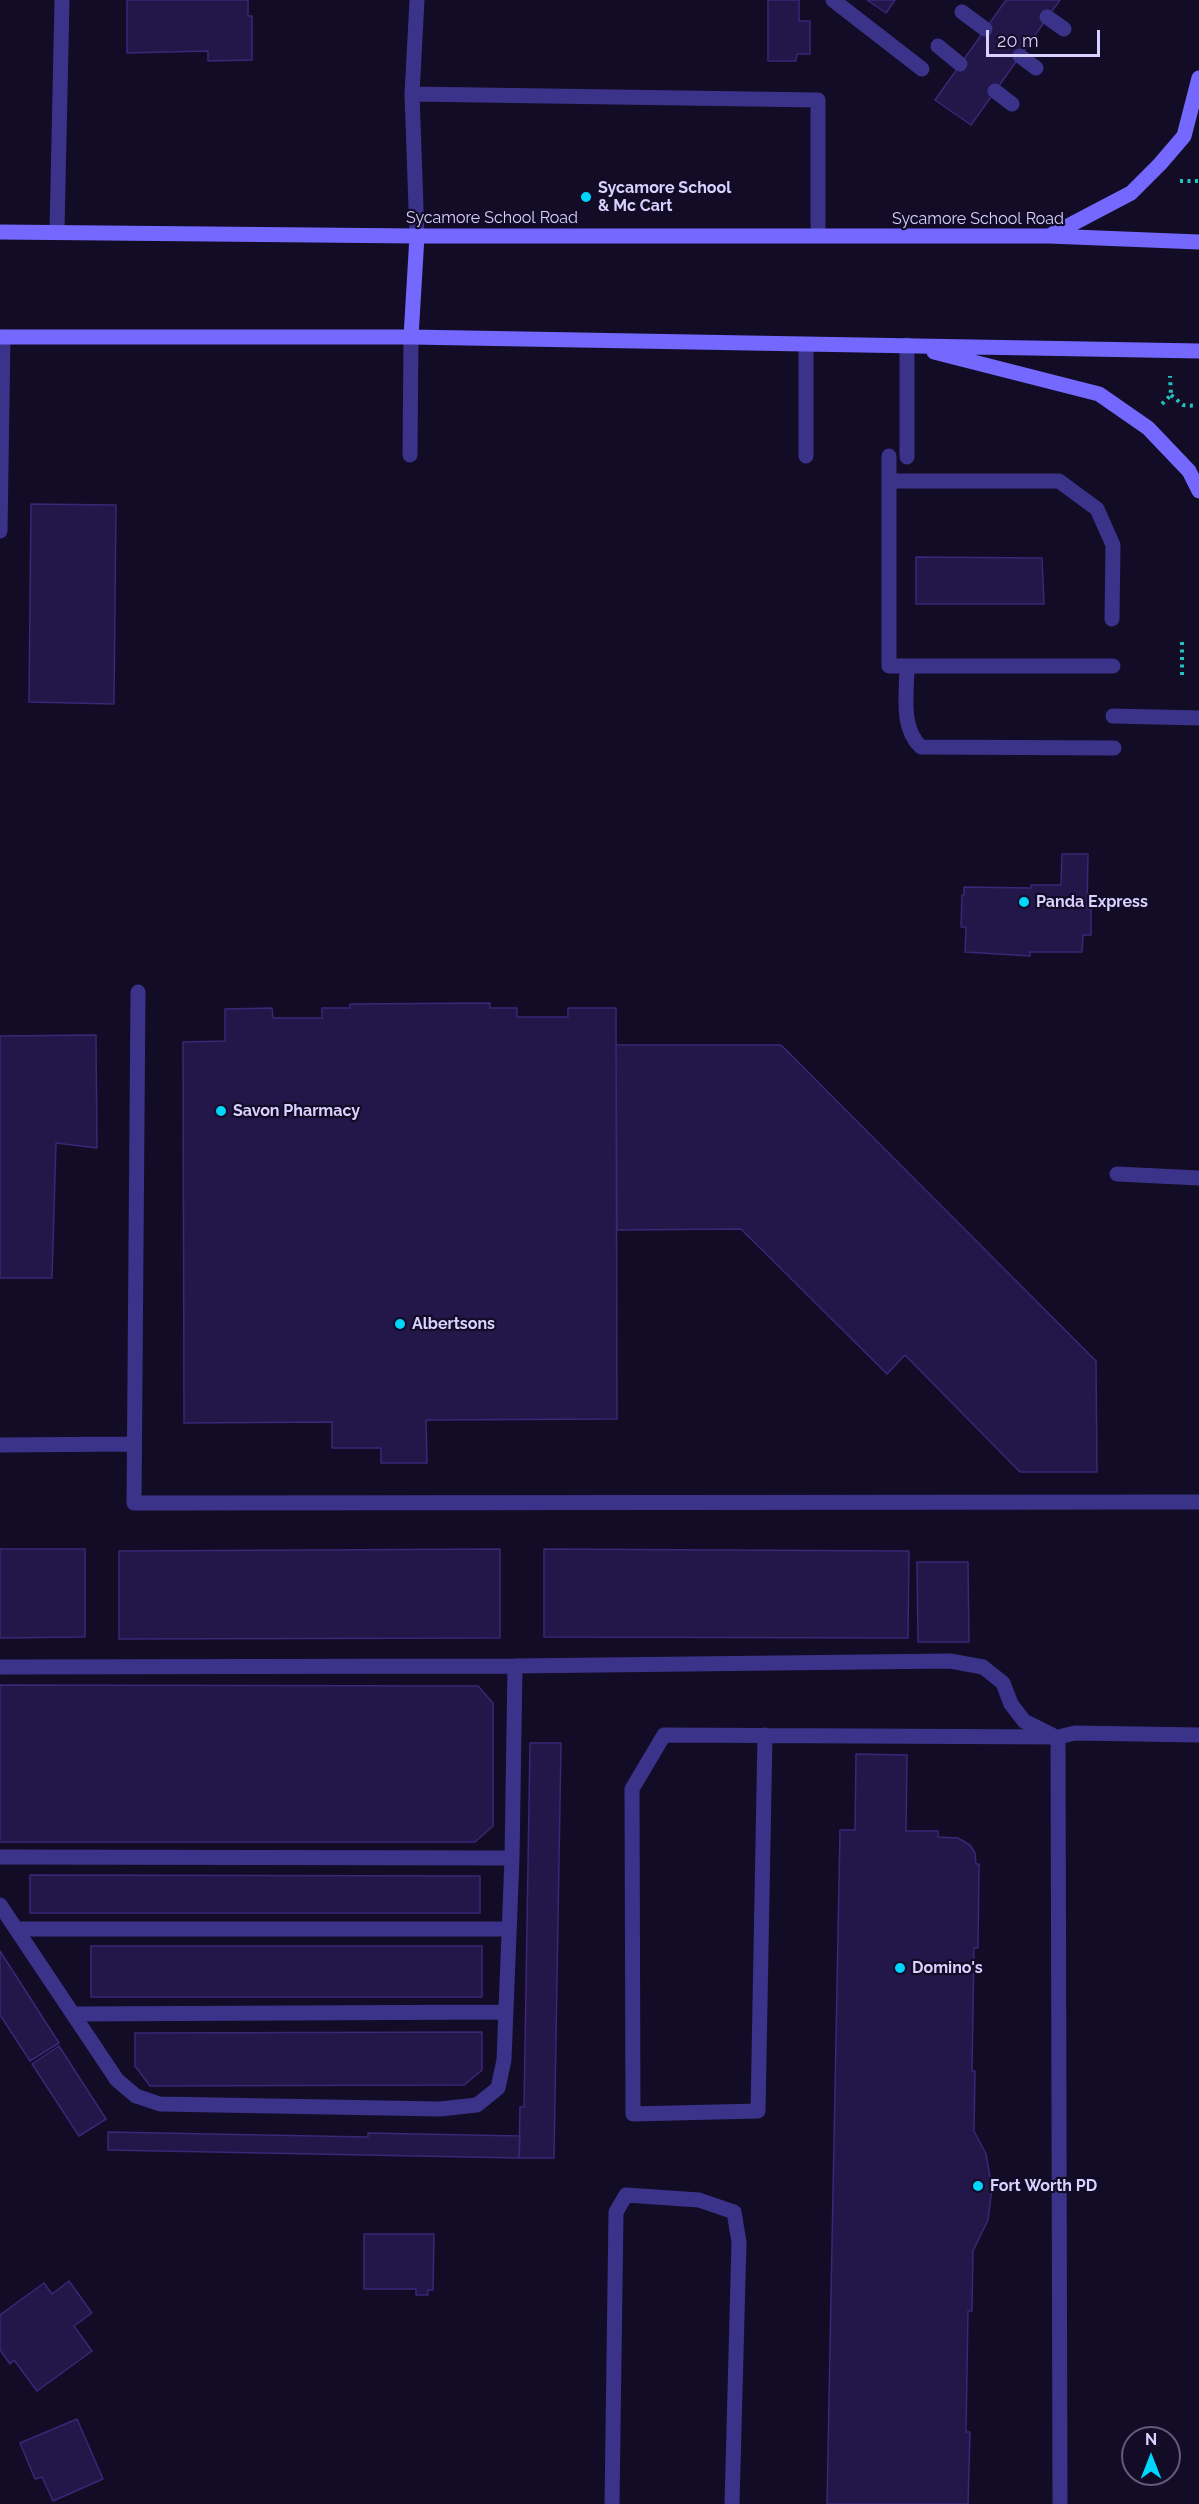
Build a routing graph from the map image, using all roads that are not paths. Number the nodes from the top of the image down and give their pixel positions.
1 (62, 0) edge
2 (417, 0) edge
3 (833, 0) edge
4 (962, 12) dead end
5 (1047, 17) dead end
6 (985, 29) dead end
7 (1064, 29) dead end
8 (938, 46) dead end
9 (1020, 56) dead end
10 (960, 64) dead end
11 (1036, 68) dead end
12 (922, 69) dead end
13 (1199, 78) edge
14 (995, 91) dead end
15 (412, 94) junction
16 (1012, 104) dead end
17 (57, 231) junction
18 (0, 232) edge
19 (417, 236) junction
20 (818, 236) junction
21 (1049, 236) junction
22 (1199, 242) edge
23 (1, 337) edge
24 (411, 337) junction
25 (806, 345) junction
26 (907, 345) junction
27 (1199, 351) edge
28 (410, 455) dead end
29 (806, 456) dead end
30 (889, 456) dead end
31 (907, 457) dead end
32 (889, 481) junction
33 (0, 486) edge
34 (1199, 491) edge
35 (0, 531) edge
36 (1112, 619) dead end
37 (907, 666) junction
38 (1113, 666) dead end
39 (1113, 716) dead end
40 (1199, 718) edge
41 (1114, 748) dead end
42 (138, 992) dead end
43 (1117, 1174) dead end
44 (1199, 1178) edge
45 (134, 1444) junction
46 (0, 1445) edge
47 (1199, 1502) edge
48 (514, 1666) junction
49 (0, 1667) edge
50 (765, 1735) junction
51 (1199, 1735) edge
52 (1058, 1737) junction
53 (0, 1857) edge
54 (512, 1858) junction
55 (0, 1905) edge
56 (16, 1929) junction
57 (509, 1929) junction
58 (506, 2012) junction
59 (73, 2014) junction
60 (612, 2504) edge
61 (732, 2504) edge
62 (1060, 2504) edge

1 - 17 lane
2 - 15 lane
3 - 12 lane
4 - 6 lane
5 - 7 lane
8 - 10 lane
9 - 11 lane
13 - 21 main road
14 - 16 lane
15 - 19 lane
15 - 20 lane
17 - 18 main road, Sycamore School Road
17 - 19 main road, Sycamore School Road
19 - 20 main road, Sycamore School Road
19 - 24 main road
20 - 21 main road, Sycamore School Road
21 - 22 main road, Sycamore School Road
23 - 24 main road
23 - 33 lane
24 - 25 main road
24 - 28 lane
25 - 26 main road
25 - 29 lane
26 - 27 main road
26 - 31 lane
26 - 34 main road
30 - 32 lane
32 - 36 lane
32 - 37 lane
33 - 35 lane
37 - 38 lane
37 - 41 lane
39 - 40 lane
42 - 45 lane
43 - 44 lane
45 - 46 lane
45 - 47 lane
48 - 49 lane
48 - 52 lane
48 - 54 lane
50 - 50 lane
50 - 52 lane
51 - 52 lane
52 - 62 lane
53 - 54 lane
54 - 57 lane
55 - 56 lane
56 - 57 lane
56 - 59 lane
57 - 58 lane
58 - 59 lane
58 - 59 lane
60 - 61 lane

